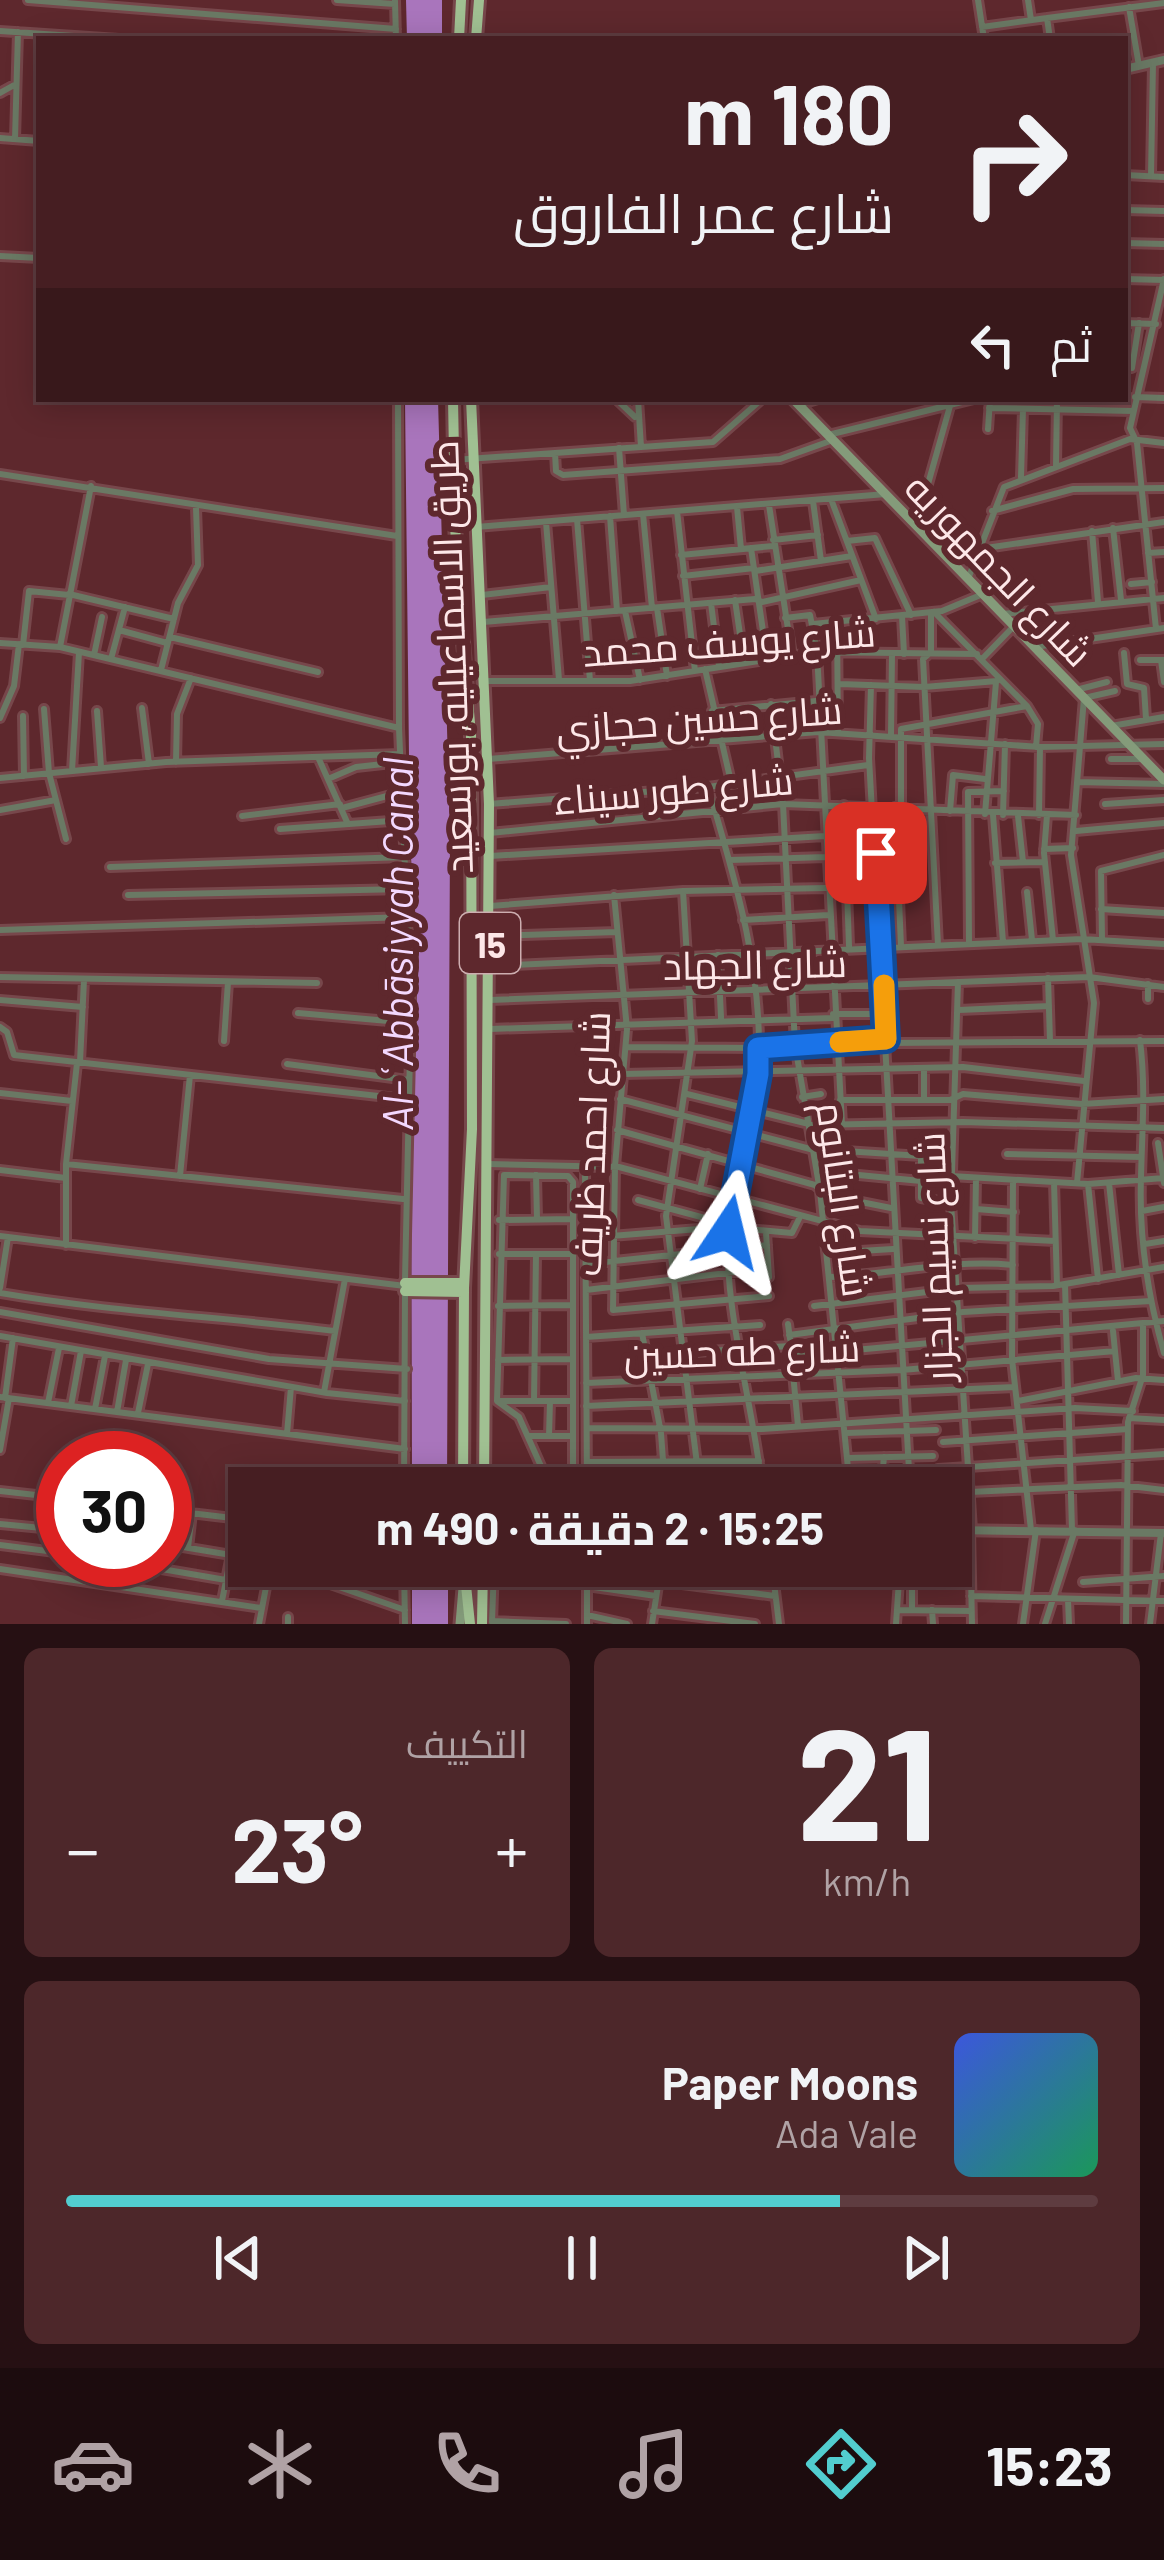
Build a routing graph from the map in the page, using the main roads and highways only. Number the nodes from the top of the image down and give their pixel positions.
1 (461, 0) edge
2 (478, 0) edge
3 (459, 36) edge
4 (477, 36) edge
5 (453, 402) edge
6 (471, 402) edge
7 (796, 402) edge
8 (1164, 782) edge
9 (471, 899) junction
10 (490, 903) junction
11 (471, 927) junction
12 (490, 932) junction
13 (406, 1287) road end
14 (458, 1287) junction
15 (462, 1467) edge
16 (484, 1467) edge
17 (463, 1587) edge
18 (466, 1587) edge
19 (485, 1587) edge
20 (489, 1623) edge
21 (460, 1624) edge
22 (470, 1624) edge

1 - 3 highway
2 - 4 highway
5 - 9 highway, طريق الاسماعيليه, بورسعيد
6 - 10 highway, طريق الاسماعيليه, بورسعيد / 15
7 - 8 main road, شارع الجمهوريه
9 - 10 highway
9 - 11 highway, طريق الاسماعيليه, بورسعيد
10 - 12 highway, طريق الاسماعيليه, بورسعيد / 15
11 - 12 highway
11 - 14 highway, طريق الاسماعيليه, بورسعيد
12 - 16 highway, طريق الاسماعيليه, بورسعيد / 15
13 - 14 highway
14 - 15 highway, طريق الاسماعيليه, بورسعيد
17 - 21 main road
18 - 22 highway
19 - 20 highway

